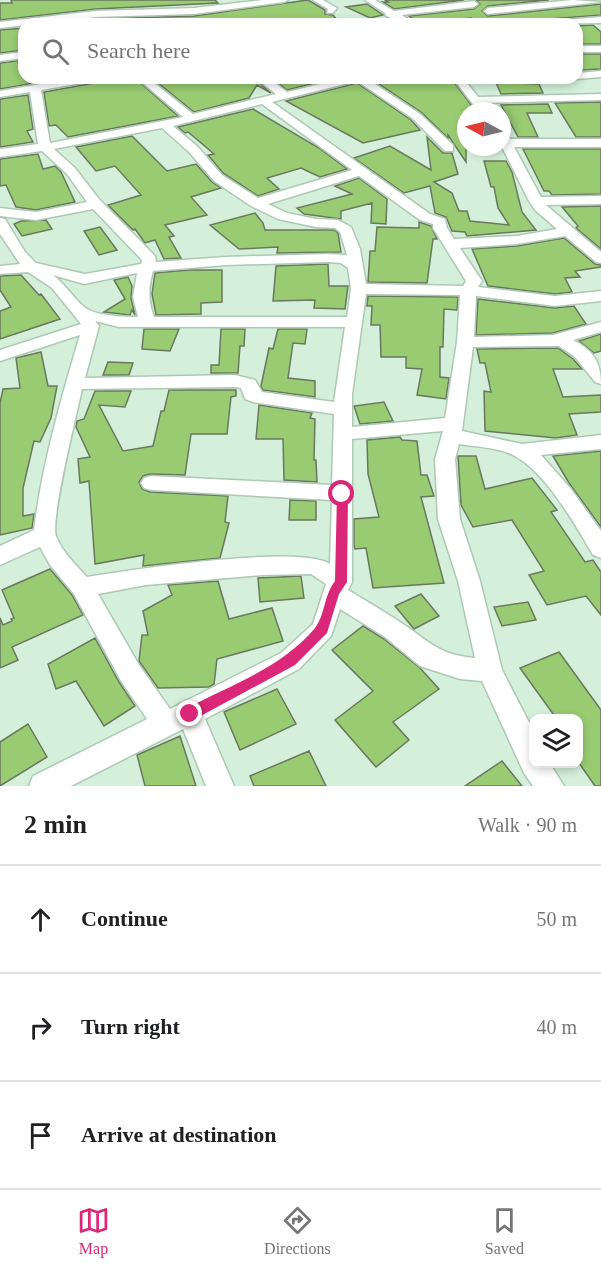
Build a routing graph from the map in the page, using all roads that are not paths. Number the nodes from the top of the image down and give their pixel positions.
1 (101, 0) edge
2 (284, 0) edge
3 (318, 0) edge
4 (369, 0) edge
5 (598, 0) edge
6 (472, 2) edge
7 (550, 2) edge
8 (194, 10) junction
9 (330, 10) dead end
10 (96, 14) junction
11 (389, 14) junction
12 (61, 18) edge
13 (91, 18) edge
14 (204, 18) edge
15 (398, 18) edge
16 (601, 20) edge
17 (583, 21) edge
18 (18, 23) edge
19 (0, 25) edge
20 (583, 49) edge
21 (601, 49) edge
22 (18, 56) edge
23 (0, 58) edge
24 (601, 74) edge
25 (583, 78) edge
26 (583, 81) edge
27 (601, 82) edge
28 (49, 84) edge
29 (149, 84) edge
30 (269, 84) edge
31 (332, 84) edge
32 (367, 84) edge
33 (463, 84) edge
34 (582, 84) edge
35 (35, 88) junction
36 (0, 94) edge
37 (284, 95) junction
38 (589, 96) junction
39 (601, 96) edge
40 (263, 100) junction
41 (477, 100) joint
42 (190, 117) junction
43 (165, 125) junction
44 (511, 140) edge
45 (601, 143) edge
46 (449, 147) dead end
47 (45, 148) junction
48 (0, 153) edge
49 (511, 153) edge
50 (361, 171) junction
51 (601, 200) edge
52 (536, 201) junction
53 (95, 204) junction
54 (256, 204) junction
55 (0, 212) edge
56 (0, 222) edge
57 (567, 231) junction
58 (450, 244) junction
59 (601, 259) edge
60 (356, 266) junction
61 (31, 267) junction
62 (147, 267) junction
63 (0, 270) edge
64 (359, 289) junction
65 (468, 292) junction
66 (601, 296) edge
67 (86, 319) junction
68 (148, 322) junction
69 (352, 322) junction
70 (601, 327) edge
71 (554, 340) junction
72 (465, 342) junction
73 (0, 356) edge
74 (601, 378) edge
75 (74, 384) junction
76 (342, 409) junction
77 (452, 430) junction
78 (341, 434) junction
79 (601, 442) edge
80 (520, 451) junction
81 (152, 483) dead end
82 (342, 494) junction
83 (595, 527) edge
84 (44, 535) junction
85 (601, 549) edge
86 (0, 556) edge
87 (82, 587) junction
88 (337, 587) junction
89 (490, 671) junction
90 (190, 714) junction
91 (165, 723) junction
92 (529, 752) edge
93 (538, 768) edge
94 (43, 786) edge
95 (219, 786) edge
96 (550, 786) edge

1 - 10 street
2 - 8 street
3 - 9 street
4 - 11 street
5 - 7 street
6 - 7 street
6 - 11 street
8 - 10 street
8 - 14 street
10 - 12 street
10 - 13 street
11 - 15 street
16 - 17 street
18 - 19 street
20 - 21 street
22 - 23 street
24 - 25 street
26 - 27 street
28 - 35 street
29 - 42 street
30 - 37 street
31 - 37 street
32 - 46 street
33 - 41 street
34 - 38 street
35 - 36 street
35 - 47 street
37 - 40 street
38 - 39 street
38 - 41 street
40 - 42 street
40 - 50 street
42 - 43 street
43 - 47 street
43 - 54 street
44 - 45 street
47 - 48 street
47 - 53 street
49 - 52 street
50 - 54 street
50 - 58 street
51 - 52 street
52 - 57 street
53 - 55 street
53 - 62 street
54 - 60 street
56 - 61 street
57 - 58 street
57 - 59 street
58 - 65 street
60 - 62 street
60 - 64 street
61 - 62 street
61 - 63 street
61 - 67 street
62 - 68 street
64 - 65 street
64 - 69 street
65 - 66 street
65 - 72 street
67 - 68 street
67 - 73 street
67 - 75 street
68 - 69 street
69 - 76 street
70 - 71 street
71 - 72 street
71 - 74 street
72 - 77 street
75 - 76 street
75 - 84 street
76 - 78 street
77 - 78 street
77 - 80 street
77 - 89 street
78 - 82 street
79 - 80 street
80 - 83 street
81 - 82 street
82 - 88 street
83 - 85 street
84 - 86 street
84 - 87 street
87 - 88 street
87 - 91 street
88 - 89 street
88 - 90 street
89 - 92 street
90 - 91 street
90 - 95 street
91 - 94 street
93 - 96 street

